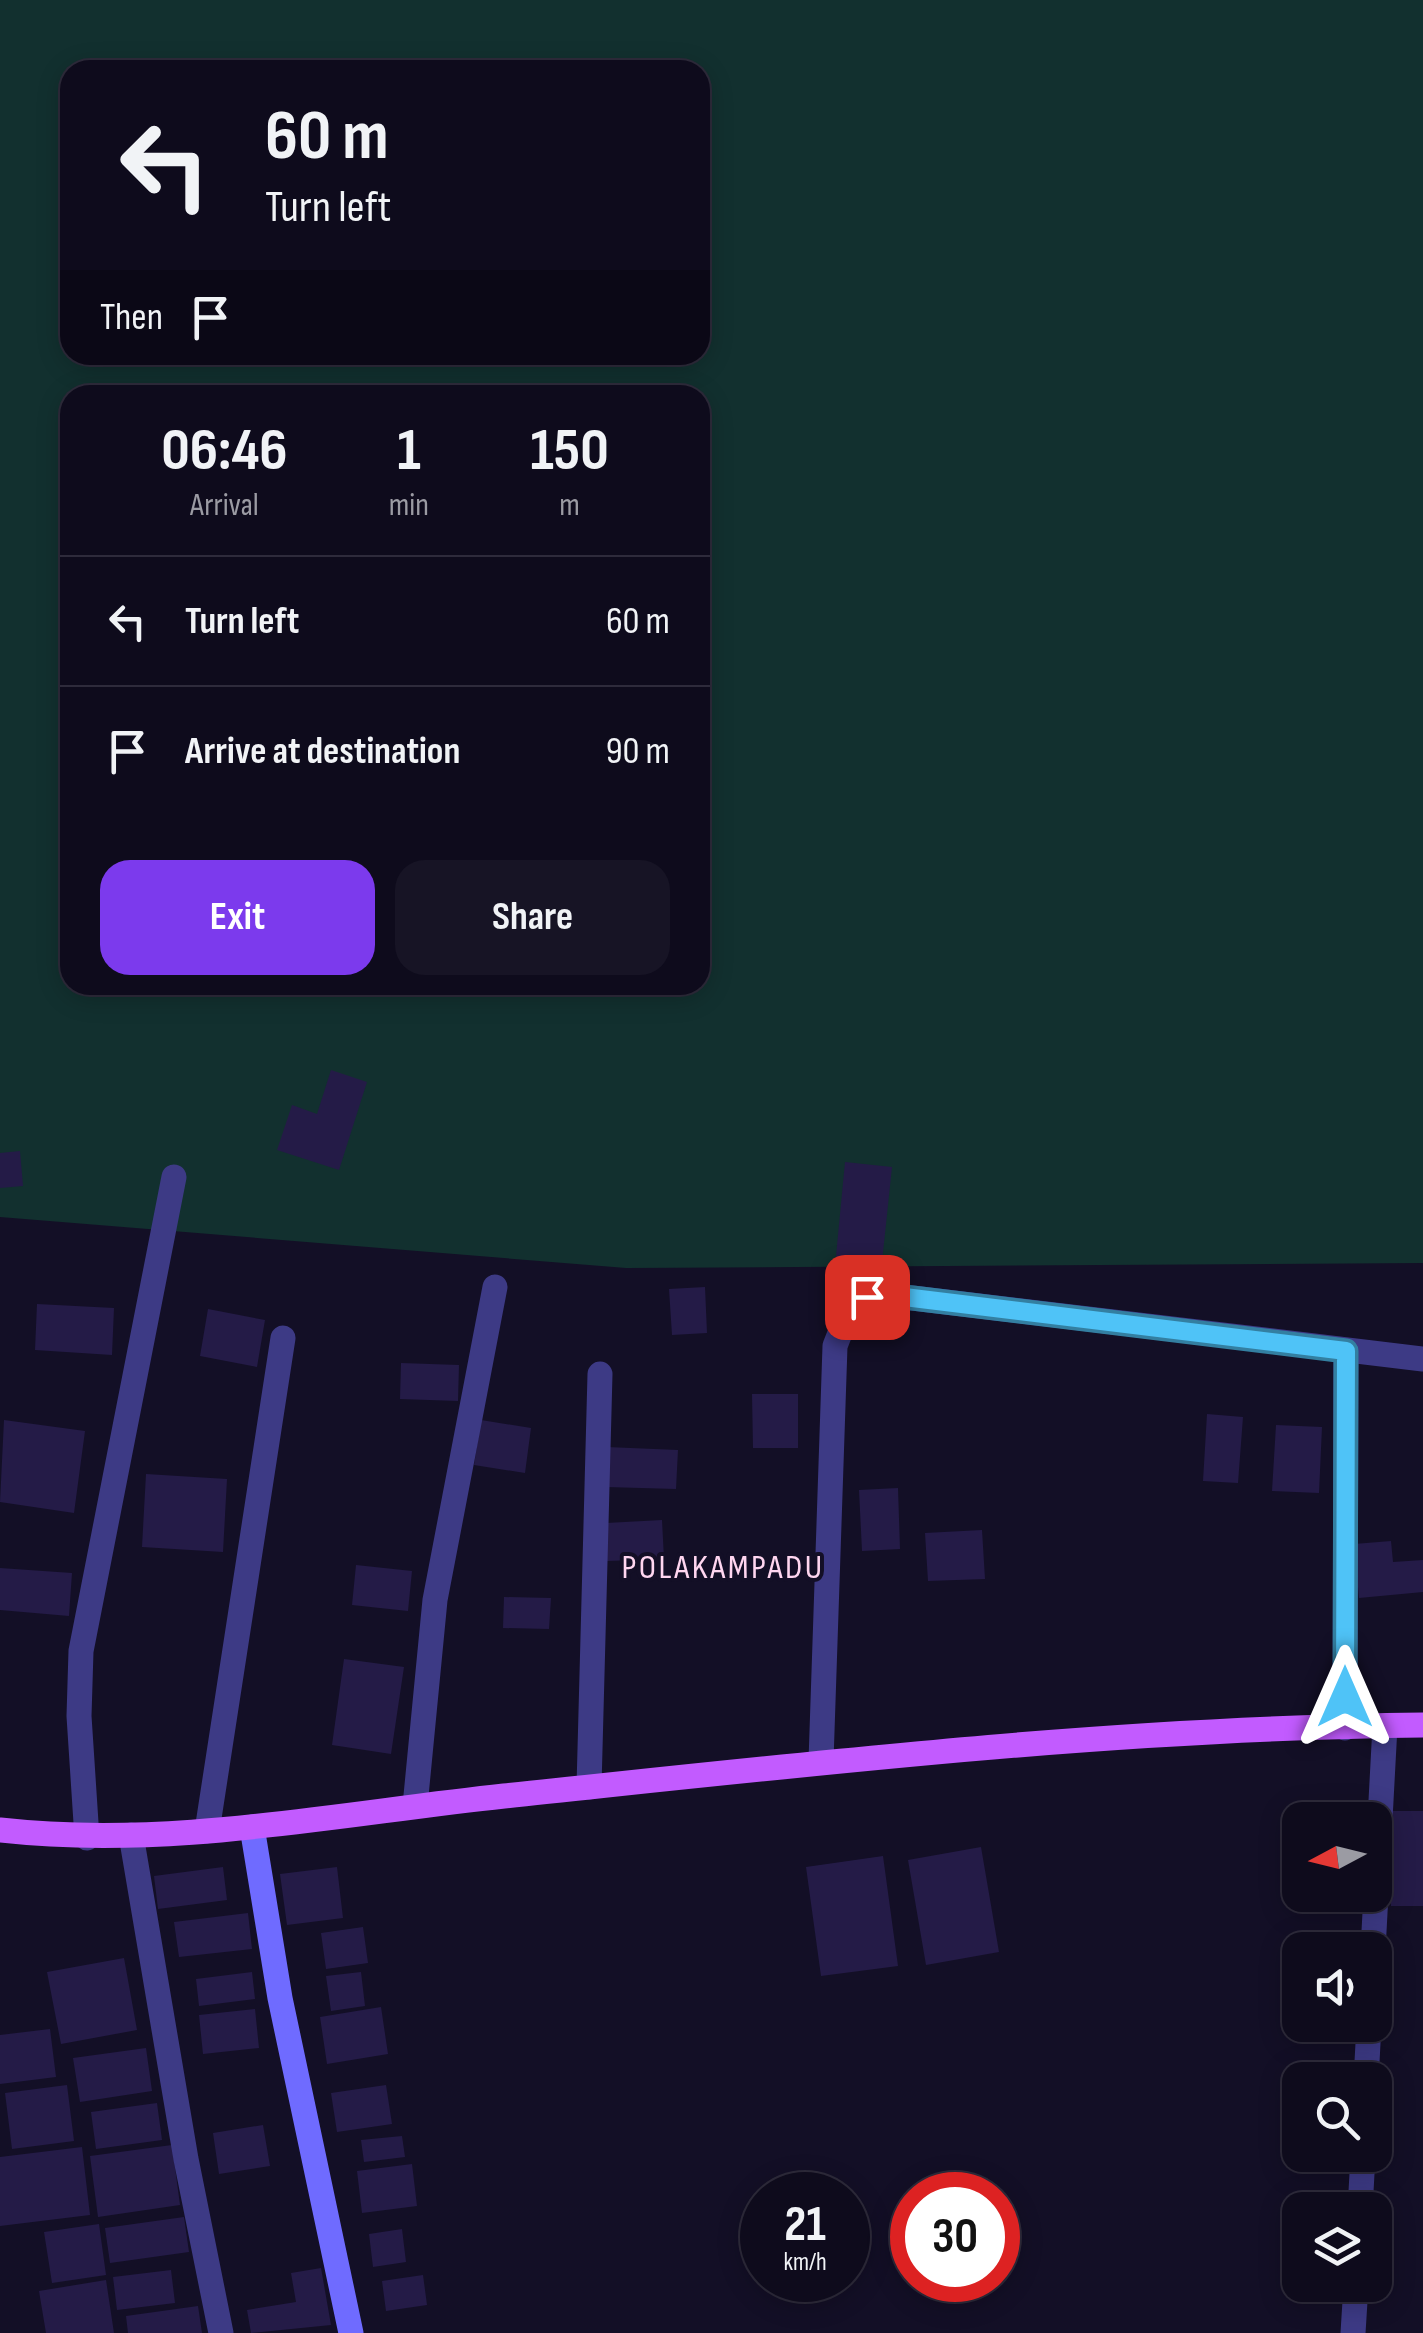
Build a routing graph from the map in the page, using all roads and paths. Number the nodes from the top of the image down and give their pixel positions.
1 (174, 1177) dead end
2 (495, 1287) dead end
3 (284, 1338) dead end
4 (1346, 1351) junction
5 (1423, 1359) edge
6 (600, 1374) dead end
7 (1385, 1726) junction
8 (1423, 1726) edge
9 (1345, 1728) junction
10 (821, 1761) junction
11 (589, 1788) junction
12 (415, 1806) junction
13 (252, 1827) junction
14 (0, 1830) edge
15 (207, 1832) junction
16 (131, 1835) junction
17 (87, 1838) junction
18 (1374, 1932) edge
19 (1355, 2302) edge
20 (221, 2333) edge
21 (350, 2333) edge
22 (1353, 2333) edge

1 - 17 street
2 - 12 street
3 - 15 street
4 - 5 street
4 - 9 street
4 - 10 street
6 - 11 street
7 - 8 main road
7 - 9 main road
7 - 18 street
9 - 10 main road
10 - 11 main road
11 - 12 main road
12 - 13 main road
13 - 15 main road
13 - 21 street
14 - 17 main road
15 - 16 main road
16 - 17 main road
16 - 20 street
19 - 22 street

